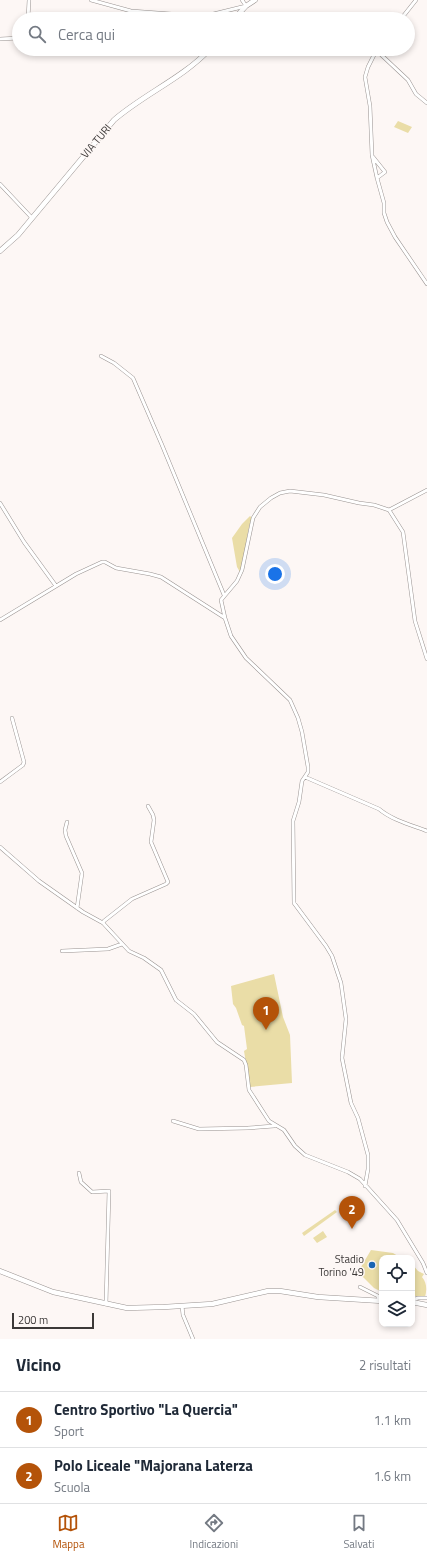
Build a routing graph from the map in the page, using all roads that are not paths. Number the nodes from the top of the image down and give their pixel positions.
1 (29, 0) edge
2 (90, 0) edge
3 (242, 0) edge
4 (255, 0) edge
5 (416, 0) edge
6 (246, 6) junction
7 (28, 12) edge
8 (144, 12) edge
9 (222, 12) edge
10 (240, 12) edge
11 (407, 12) edge
12 (12, 38) edge
13 (0, 39) edge
14 (203, 56) edge
15 (374, 56) edge
16 (383, 56) edge
17 (427, 103) edge
18 (372, 155) junction
19 (377, 178) junction
20 (0, 184) edge
21 (32, 218) junction
22 (0, 251) edge
23 (427, 284) edge
24 (101, 356) dead end
25 (427, 490) edge
26 (0, 503) edge
27 (388, 510) junction
28 (56, 586) junction
29 (224, 596) junction
30 (225, 618) junction
31 (0, 620) edge
32 (427, 659) edge
33 (12, 718) dead end
34 (305, 777) junction
35 (0, 782) edge
36 (148, 806) dead end
37 (67, 822) dead end
38 (427, 831) edge
39 (0, 847) edge
40 (77, 908) junction
41 (103, 923) junction
42 (122, 944) junction
43 (62, 951) dead end
44 (173, 1121) dead end
45 (275, 1126) junction
46 (79, 1173) dead end
47 (365, 1186) junction
48 (427, 1262) edge
49 (423, 1263) junction
50 (0, 1271) edge
51 (427, 1273) edge
52 (360, 1287) dead end
53 (379, 1298) edge
54 (427, 1298) edge
55 (379, 1300) edge
56 (415, 1300) edge
57 (415, 1302) edge
58 (106, 1304) junction
59 (427, 1305) edge
60 (182, 1306) junction
61 (193, 1339) edge

1 - 7 street
2 - 8 street
3 - 6 street
4 - 6 main road
5 - 11 street
6 - 9 street
6 - 10 main road
12 - 13 street
14 - 21 main road, VIA TURI
15 - 18 street
16 - 17 street
18 - 19 street
18 - 19 street
19 - 23 street
20 - 21 street
21 - 22 main road, VIA TURI
24 - 29 street
25 - 27 street
26 - 28 street
27 - 29 street
27 - 32 street
28 - 30 street
28 - 31 street
29 - 30 street
30 - 34 street
33 - 35 street
34 - 38 street
34 - 47 street
36 - 41 street
37 - 40 street
39 - 40 street
40 - 41 street
41 - 42 street
42 - 43 street
42 - 45 street
44 - 45 street
45 - 47 street
46 - 58 street
47 - 49 street
48 - 49 street
49 - 51 street
50 - 58 main road
52 - 53 street
54 - 56 street
55 - 60 main road
57 - 59 main road
58 - 60 main road
60 - 61 street

